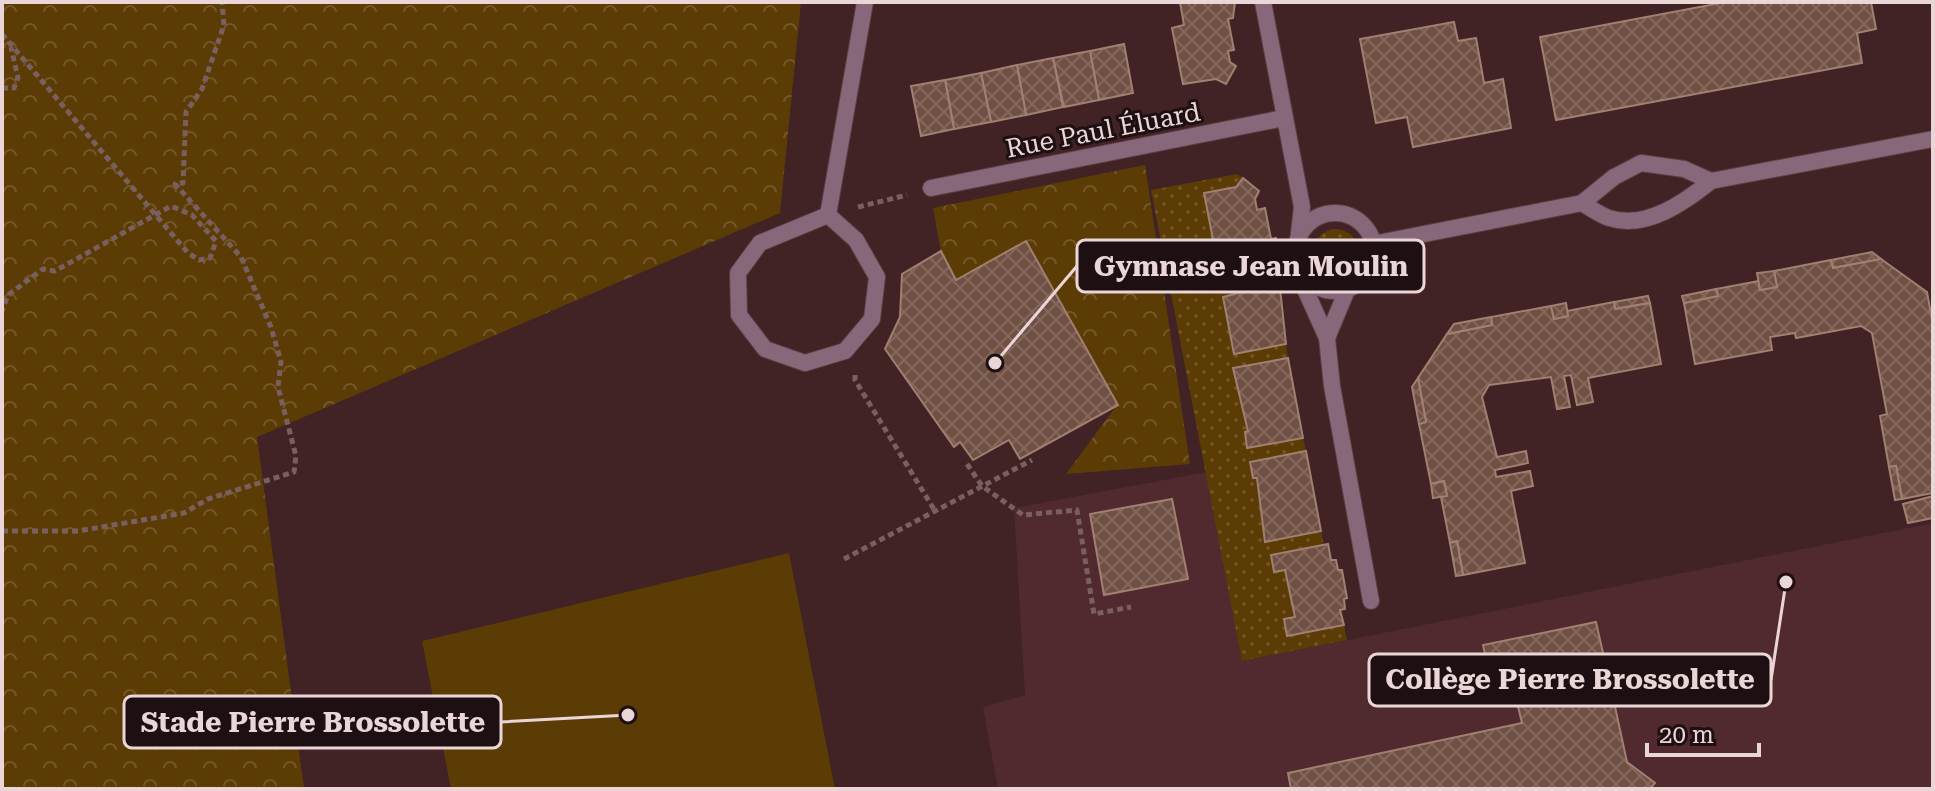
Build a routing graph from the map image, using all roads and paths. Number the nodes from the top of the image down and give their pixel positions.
1 (222, 2) edge
2 (865, 2) edge
3 (1263, 2) edge
4 (2, 34) edge
5 (11, 45) junction
6 (2, 88) edge
7 (1284, 118) junction
8 (1933, 139) edge
9 (1711, 181) junction
10 (931, 188) joint
11 (1582, 203) junction
12 (154, 213) junction
13 (828, 215) junction
14 (1373, 244) junction
15 (1296, 250) junction
16 (1347, 290) junction
17 (2, 311) edge
18 (1327, 338) junction
19 (855, 380) dead end
20 (1032, 460) dead end
21 (967, 464) dead end
22 (982, 486) junction
23 (935, 511) junction
24 (2, 531) edge
25 (844, 559) dead end
26 (1371, 601) dead end
27 (1131, 607) dead end

1 - 24 path
2 - 13 street
3 - 7 street
4 - 5 path
5 - 6 path
5 - 12 path
7 - 10 street, Rue Paul Éluard
7 - 15 street
8 - 9 street
9 - 11 street
9 - 11 street
10 - 13 path
11 - 14 street
12 - 12 path
12 - 17 path
13 - 13 street
14 - 15 street
14 - 16 street
15 - 16 street
15 - 18 street
16 - 18 street
18 - 26 street
19 - 23 path
20 - 22 path
21 - 22 path
22 - 23 path
22 - 27 path
23 - 25 path

